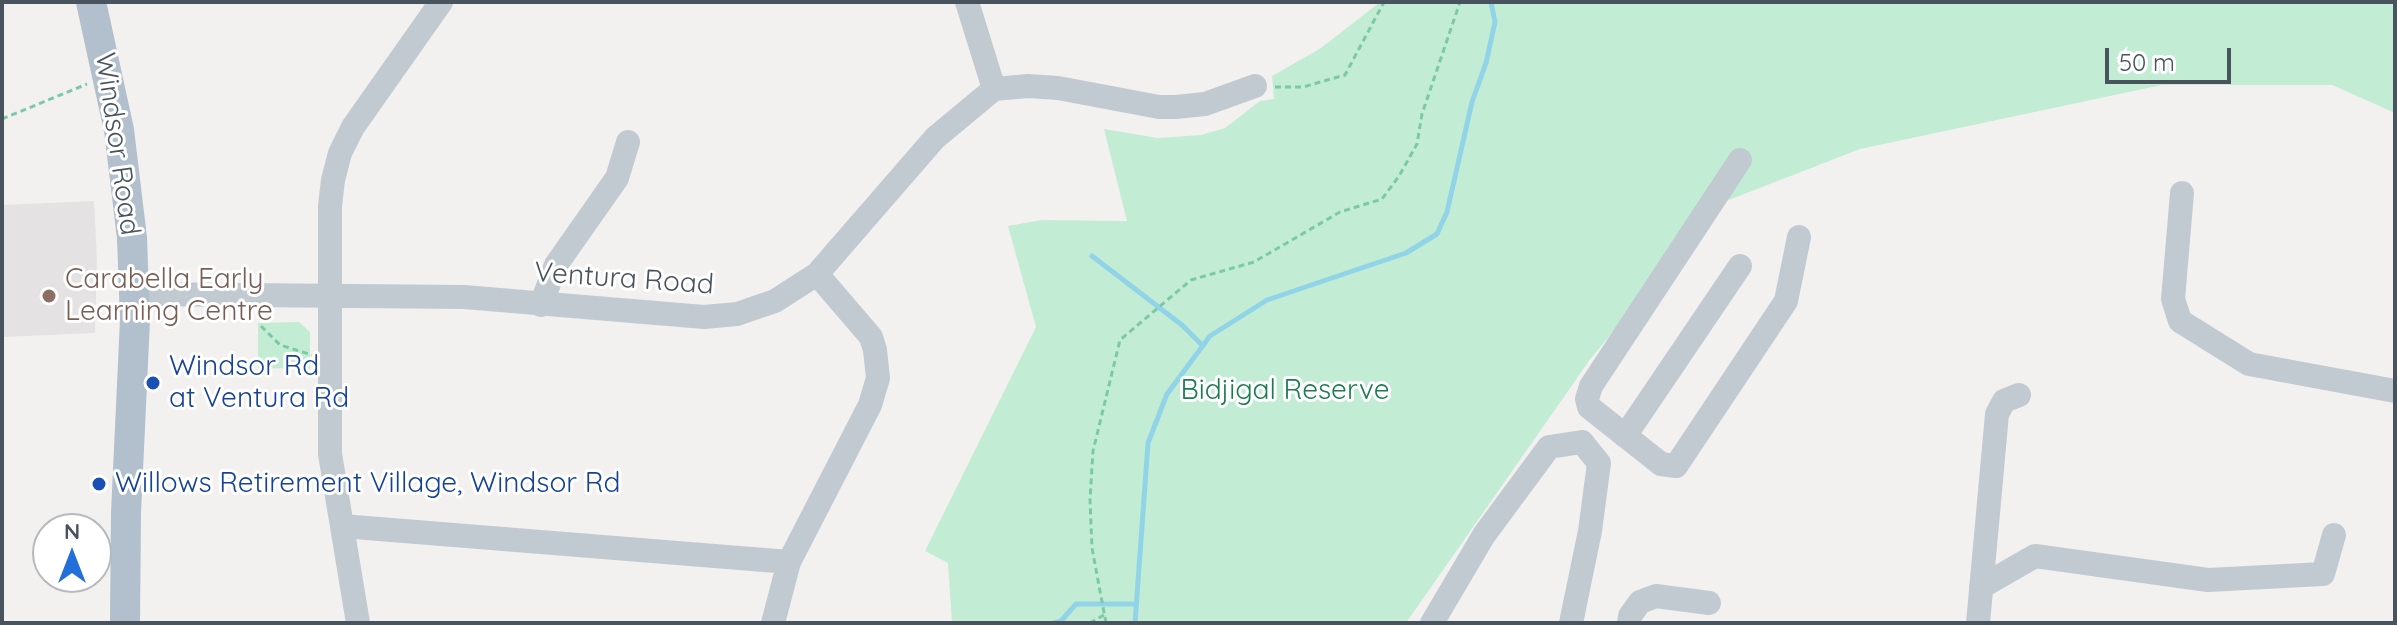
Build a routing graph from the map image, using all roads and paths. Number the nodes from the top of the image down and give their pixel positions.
1 (91, 2) edge
2 (441, 2) edge
3 (967, 2) edge
4 (1384, 2) edge
5 (1460, 2) edge
6 (88, 83) dead end
7 (1255, 86) joint
8 (994, 89) junction
9 (2, 119) edge
10 (628, 142) dead end
11 (1740, 160) dead end
12 (2182, 193) dead end
13 (1799, 237) dead end
14 (1740, 266) dead end
15 (817, 274) junction
16 (134, 294) junction
17 (330, 296) junction
18 (541, 305) junction
19 (261, 326) dead end
20 (315, 356) dead end
21 (2395, 391) edge
22 (2019, 395) dead end
23 (1623, 434) junction
24 (342, 526) junction
25 (2334, 535) dead end
26 (789, 562) junction
27 (1981, 587) junction
28 (1709, 603) dead end
29 (1105, 615) junction
30 (125, 623) edge
31 (358, 623) edge
32 (773, 623) edge
33 (1090, 623) edge
34 (1106, 623) edge
35 (1432, 623) edge
36 (1571, 623) edge
37 (1587, 623) edge
38 (1629, 623) edge
39 (1978, 623) edge

1 - 16 main road, Windsor Road
2 - 17 street
3 - 8 street
4 - 7 path
5 - 29 path
6 - 9 path
7 - 8 street
8 - 15 street, Ventura Road
10 - 18 street
11 - 23 street
12 - 21 street
13 - 23 street
14 - 23 street
15 - 18 street, Ventura Road
15 - 26 street
16 - 17 street, Ventura Road
16 - 30 main road, Windsor Road
17 - 18 street, Ventura Road
17 - 24 street
19 - 20 path
22 - 27 street
23 - 37 street
24 - 26 street
24 - 31 street
25 - 27 street
26 - 32 street
27 - 39 street
28 - 38 street
29 - 33 path
29 - 34 path
35 - 36 street

